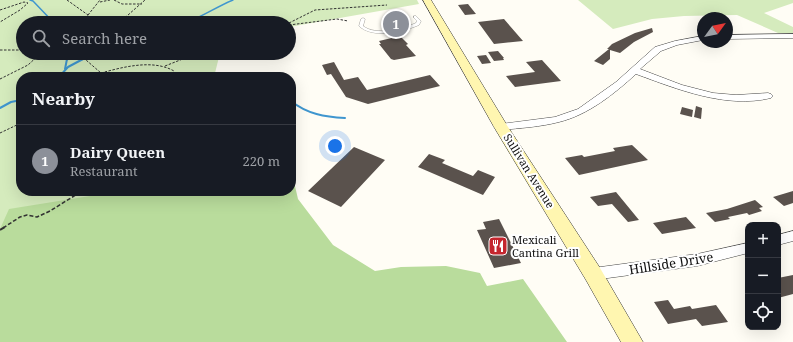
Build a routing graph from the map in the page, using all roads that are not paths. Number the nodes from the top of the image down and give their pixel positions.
1 (427, 0) edge
2 (416, 17) dead end
3 (363, 19) dead end
4 (793, 36) edge
5 (733, 37) edge
6 (697, 39) edge
7 (634, 70) junction
8 (768, 96) dead end
9 (501, 127) junction
10 (793, 236) edge
11 (781, 239) edge
12 (745, 249) edge
13 (593, 274) junction
14 (632, 342) edge

1 - 9 main road, Sullivan Avenue
2 - 3 lane
4 - 5 street
6 - 7 street
7 - 8 street
7 - 9 street
9 - 13 main road, Sullivan Avenue
10 - 11 street
12 - 13 street, Hillside Drive
13 - 14 main road, Sullivan Avenue

